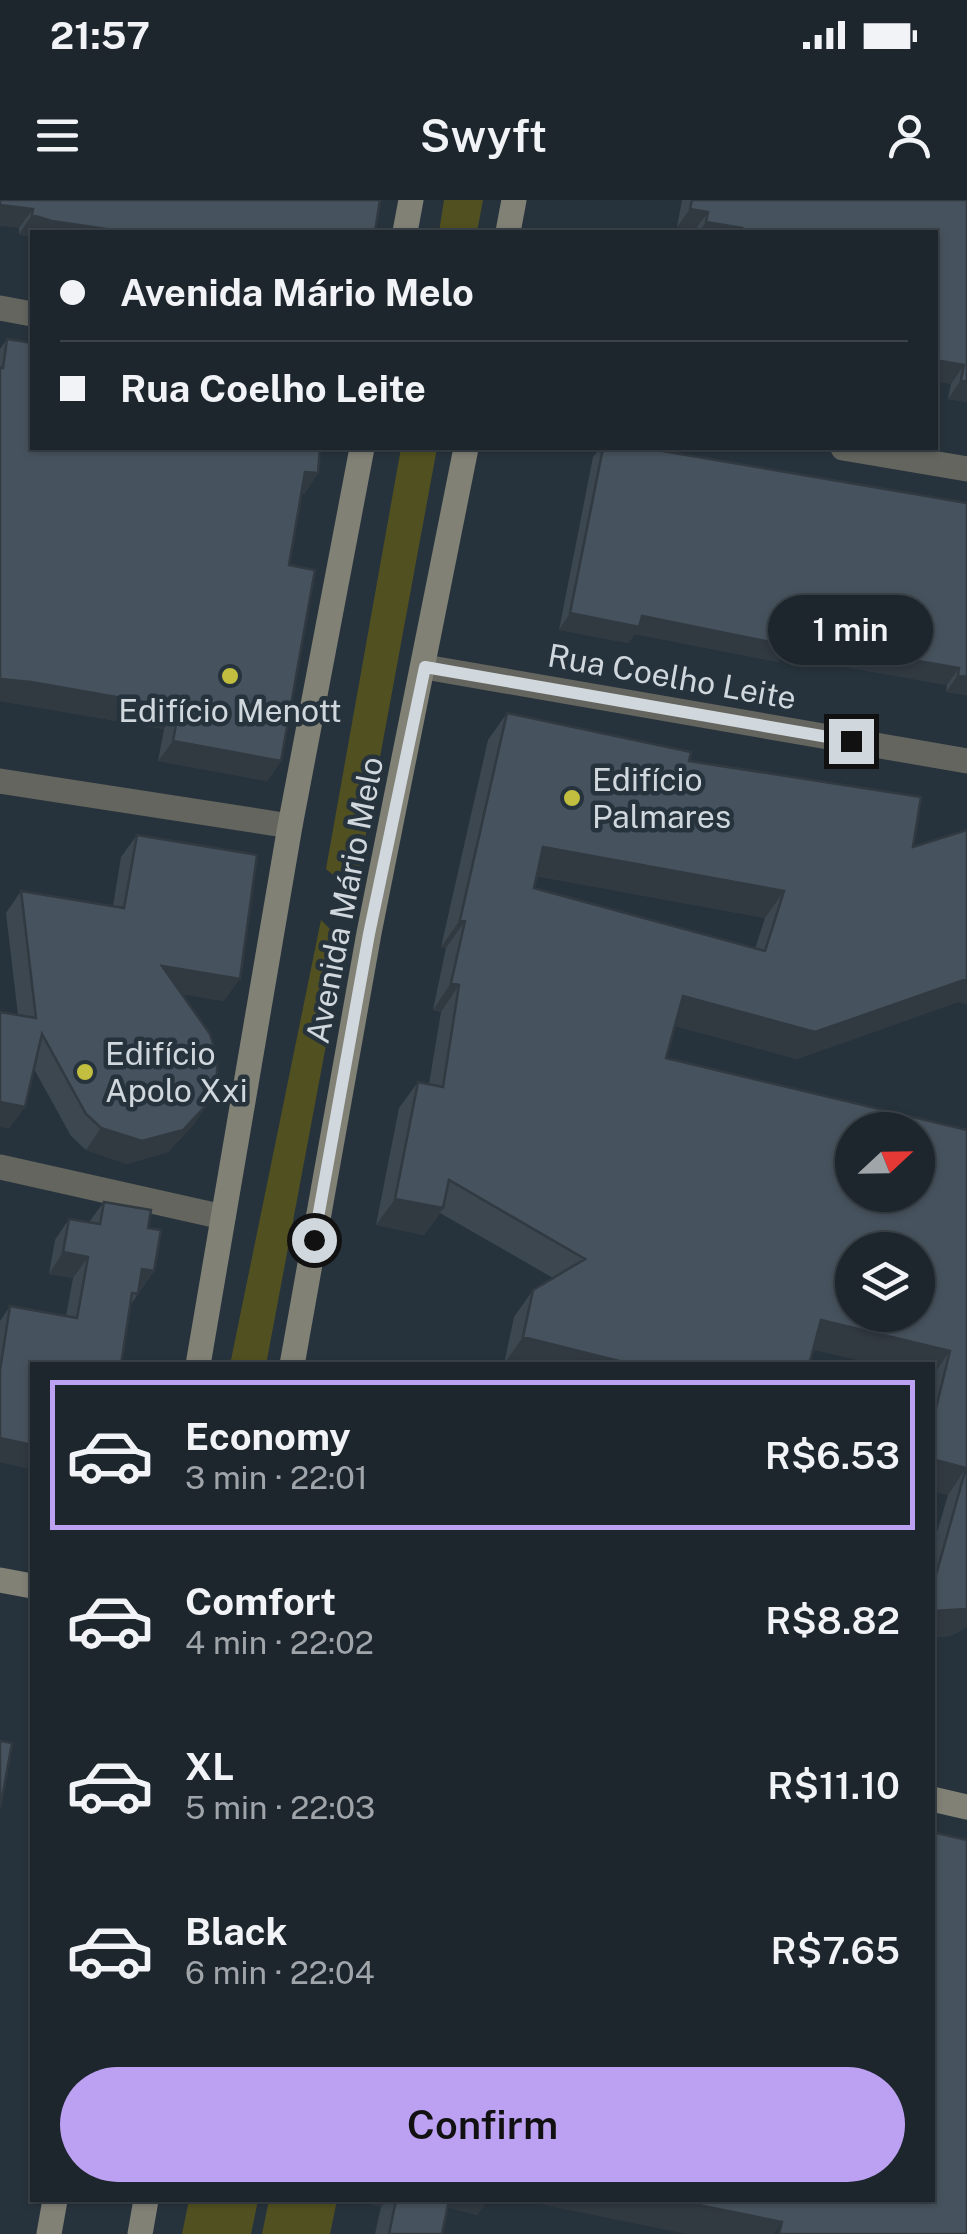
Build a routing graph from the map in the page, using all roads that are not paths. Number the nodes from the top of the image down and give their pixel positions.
1 (411, 200) edge
2 (514, 200) edge
3 (404, 230) edge
4 (508, 230) edge
5 (0, 308) edge
6 (30, 314) edge
7 (362, 450) edge
8 (466, 450) edge
9 (855, 450) edge
10 (967, 469) edge
11 (425, 667) junction
12 (967, 761) edge
13 (0, 781) edge
14 (290, 826) junction
15 (0, 1167) edge
16 (223, 1217) junction
17 (199, 1362) edge
18 (293, 1362) edge
19 (0, 1580) edge
20 (30, 1586) edge
21 (935, 1800) edge
22 (967, 1807) edge
23 (55, 2202) edge
24 (146, 2202) edge
25 (49, 2234) edge
26 (140, 2234) edge

1 - 3 main road
2 - 4 main road
5 - 6 street
7 - 14 main road, Avenida Mário Melo
8 - 11 main road, Avenida Mário Melo
9 - 10 street
11 - 12 street, Rua Coelho Leite
11 - 18 main road, Avenida Mário Melo
13 - 14 street
14 - 16 main road, Avenida Mário Melo
15 - 16 street
16 - 17 main road, Avenida Mário Melo
19 - 20 main road
21 - 22 main road
23 - 25 main road
24 - 26 main road

